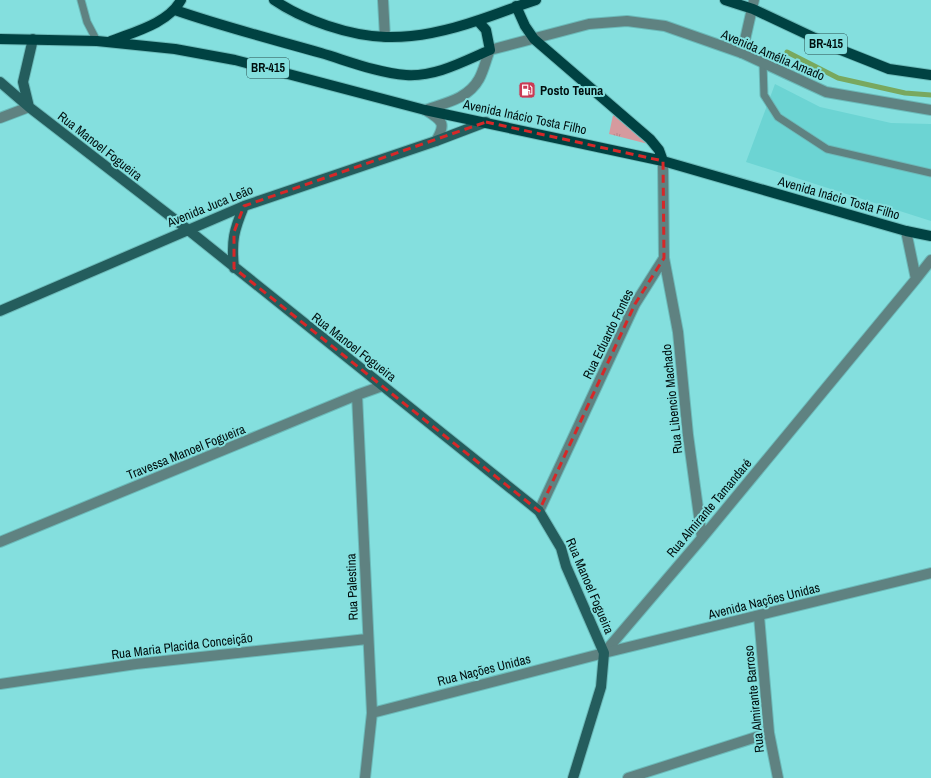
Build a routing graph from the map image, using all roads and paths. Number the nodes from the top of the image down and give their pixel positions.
1 (80, 0) edge
2 (181, 0) edge
3 (274, 0) edge
4 (384, 0) edge
5 (536, 0) edge
6 (725, 0) edge
7 (753, 5) edge
8 (516, 6) junction
9 (176, 10) junction
10 (478, 21) junction
11 (385, 37) junction
12 (0, 39) edge
13 (33, 39) junction
14 (534, 39) junction
15 (97, 41) junction
16 (109, 42) junction
17 (490, 50) junction
18 (742, 53) junction
19 (763, 63) junction
20 (931, 75) edge
21 (0, 82) edge
22 (28, 107) junction
23 (425, 110) junction
24 (931, 110) edge
25 (0, 118) edge
26 (486, 122) junction
27 (436, 141) junction
28 (663, 161) junction
29 (931, 173) edge
30 (244, 206) junction
31 (187, 229) junction
32 (906, 231) junction
33 (931, 236) edge
34 (664, 258) junction
35 (931, 260) edge
36 (234, 268) junction
37 (916, 279) junction
38 (0, 311) edge
39 (382, 386) junction
40 (357, 395) junction
41 (539, 511) junction
42 (702, 538) junction
43 (0, 542) edge
44 (931, 573) edge
45 (759, 616) junction
46 (367, 639) junction
47 (604, 653) junction
48 (0, 684) edge
49 (372, 713) junction
50 (769, 733) junction
51 (365, 778) edge
52 (573, 778) edge
53 (628, 778) edge
54 (778, 778) edge

1 - 15 lane
2 - 9 main road
3 - 11 main road
4 - 11 street
5 - 8 main road
6 - 7 main road, BR-415
7 - 18 street
7 - 20 main road, BR-415
8 - 10 main road
8 - 14 main road
9 - 16 main road
9 - 17 main road
10 - 11 main road
10 - 17 main road
12 - 13 main road, BR-415
13 - 15 main road, BR-415
13 - 22 main road
14 - 17 street, Avenida Amélia Amado
14 - 18 street, Avenida Amélia Amado
14 - 28 main road
15 - 16 main road, BR-415
16 - 23 main road, Avenida Inácio Tosta Filho / BR-415
17 - 23 street
18 - 19 street, Avenida Amélia Amado
19 - 24 street, Avenida Amélia Amado
19 - 29 lane
21 - 22 main road, Rua Manoel Fogueira
22 - 25 street
22 - 31 main road, Rua Manoel Fogueira
23 - 26 main road, Avenida Inácio Tosta Filho
23 - 27 street
26 - 27 main road, Avenida Juca Leão
26 - 28 main road, Avenida Inácio Tosta Filho
27 - 30 main road, Avenida Juca Leão
28 - 32 main road, Avenida Inácio Tosta Filho
28 - 34 street
30 - 31 main road, Avenida Juca Leão
30 - 36 main road
31 - 36 main road, Rua Manoel Fogueira
31 - 38 main road, Avenida Juca Leão
32 - 33 main road, Avenida Inácio Tosta Filho
32 - 37 street
34 - 41 street, Rua Eduardo Fontes
34 - 42 street, Rua Libencio Machado
35 - 37 street, Rua Almirante Tamandaré
36 - 39 main road, Rua Manoel Fogueira
37 - 42 street, Rua Almirante Tamandaré
39 - 40 street, Travessa Manoel Fogueira
39 - 41 main road, Rua Manoel Fogueira
40 - 43 street, Travessa Manoel Fogueira
40 - 46 street, Rua Palestina
41 - 47 main road, Rua Manoel Fogueira
42 - 47 street, Rua Almirante Tamandaré
44 - 45 street, Avenida Nações Unidas
45 - 47 street, Avenida Nações Unidas
45 - 50 street, Rua Almirante Barroso
46 - 48 street, Rua Maria Placida Conceição
46 - 49 street, Rua Palestina
47 - 49 street, Rua Nações Unidas
47 - 52 main road
49 - 51 street, Rua Palestina
50 - 53 street
50 - 54 street, Rua Almirante Barroso

